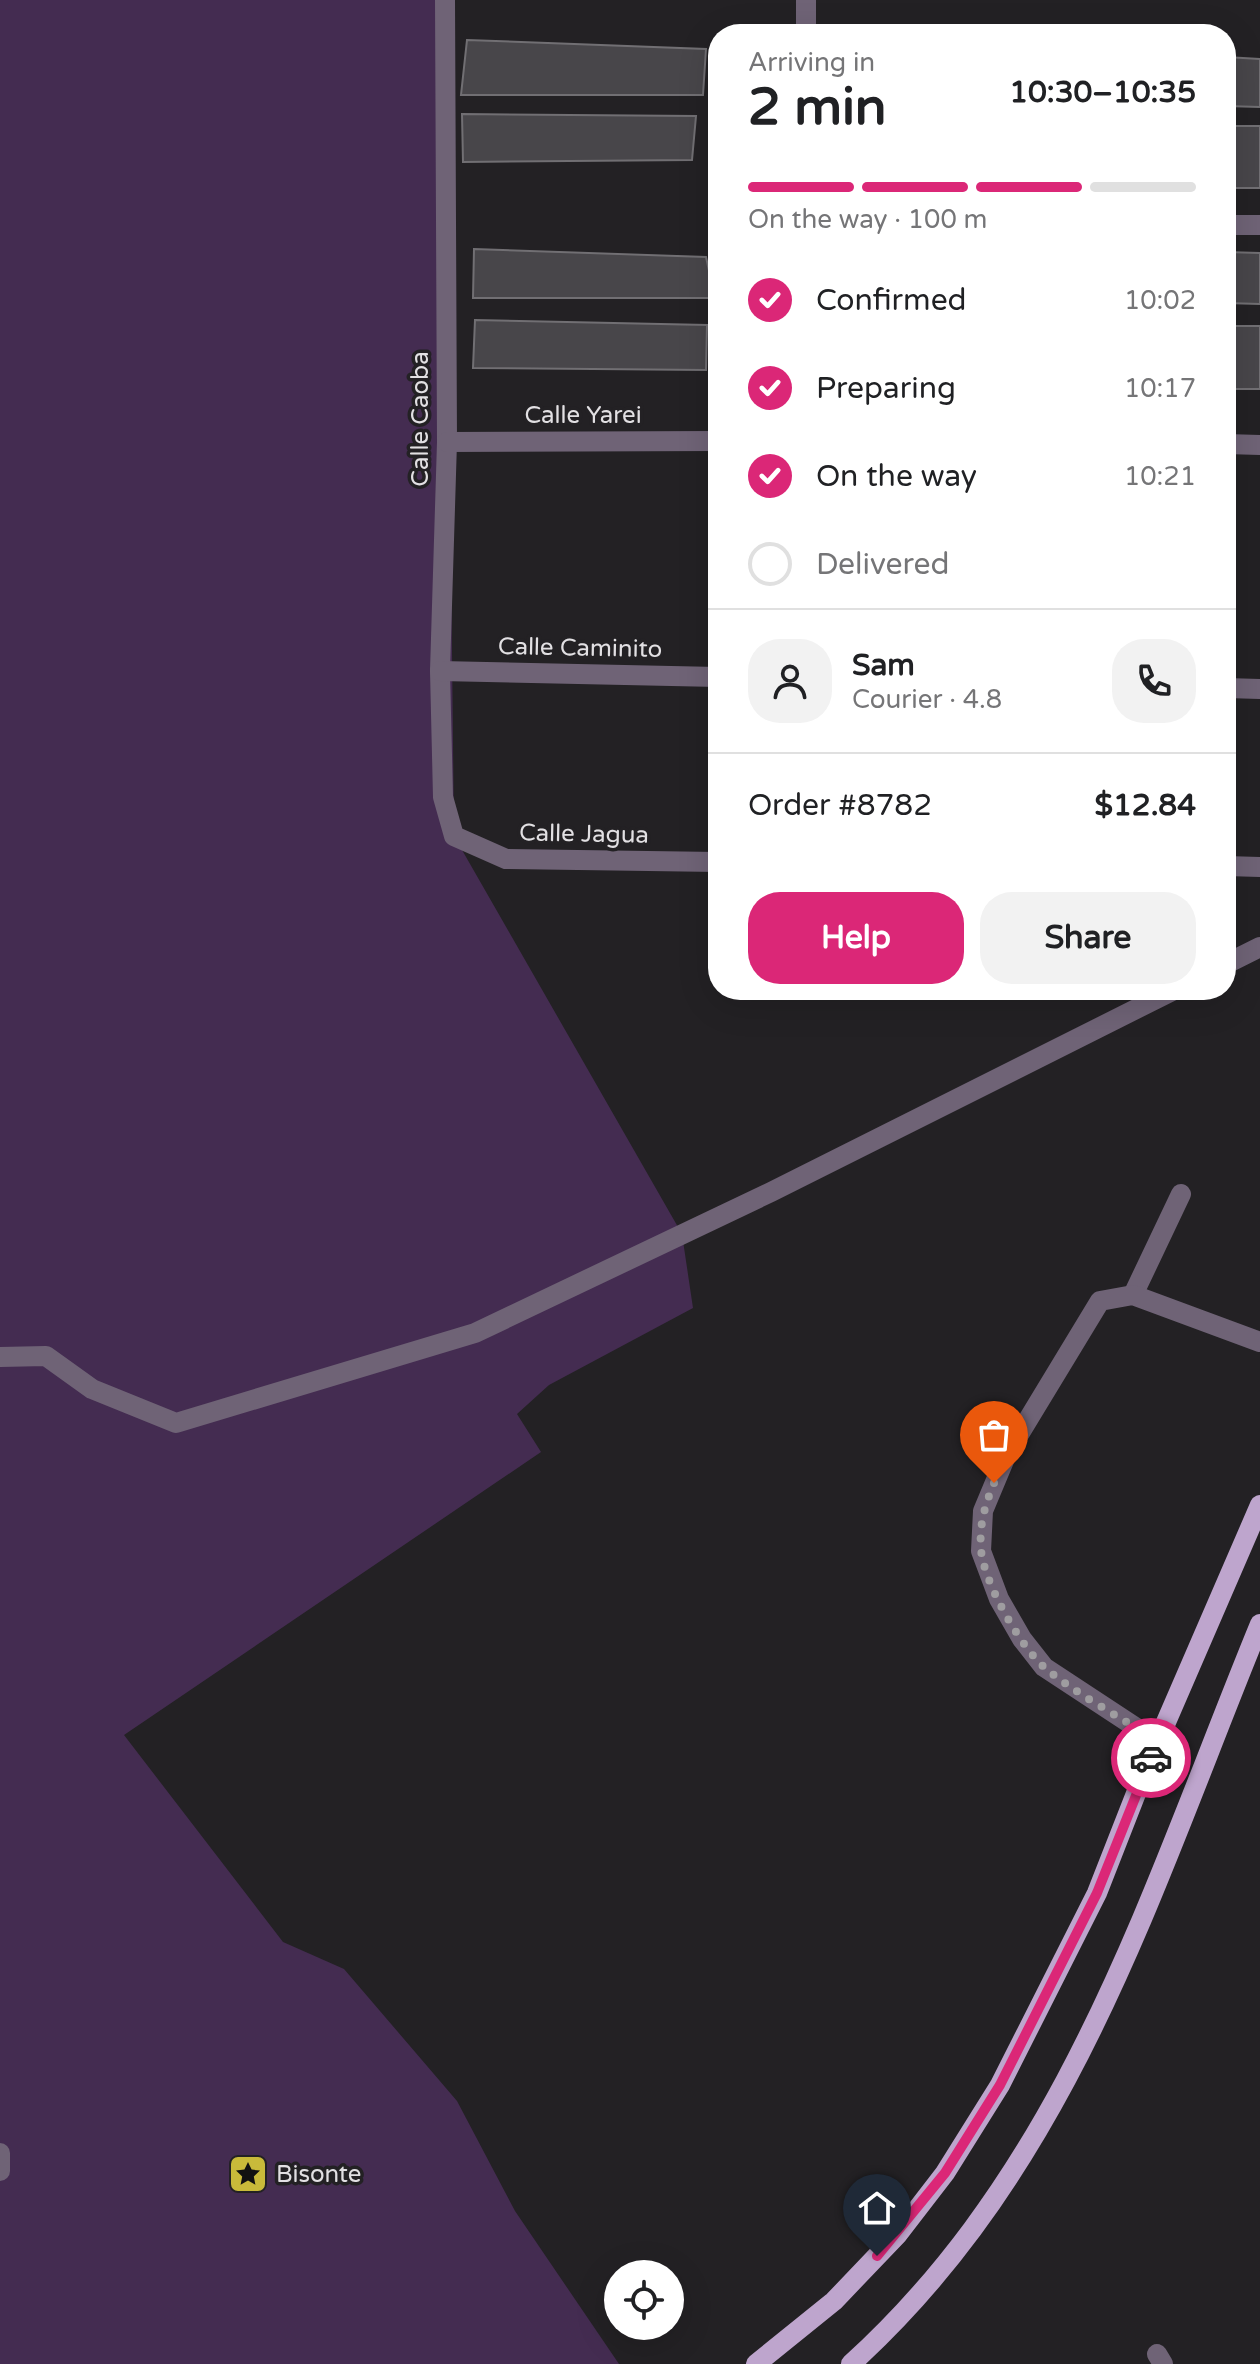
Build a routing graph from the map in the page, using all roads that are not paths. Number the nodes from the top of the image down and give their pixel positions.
1 (445, 0) edge
2 (806, 0) edge
3 (806, 24) edge
4 (1236, 225) edge
5 (1260, 225) edge
6 (708, 441) edge
7 (447, 442) junction
8 (1236, 444) edge
9 (1260, 445) edge
10 (440, 671) junction
11 (708, 677) edge
12 (1236, 688) edge
13 (1260, 689) edge
14 (454, 836) joint
15 (708, 862) edge
16 (1236, 866) edge
17 (1260, 867) edge
18 (1260, 947) edge
19 (1236, 959) edge
20 (1154, 1000) edge
21 (1181, 1194) dead end
22 (1133, 1295) junction
23 (1260, 1342) edge
24 (0, 1357) edge
25 (1260, 1505) edge
26 (1260, 1624) edge
27 (1158, 1742) junction
28 (0, 2153) edge
29 (0, 2171) edge
30 (756, 2364) edge
31 (851, 2364) edge

1 - 7 street, Calle Caoba
2 - 3 street
4 - 5 street
6 - 7 street, Calle Yarei
7 - 10 street, Calle Caoba
8 - 9 street
10 - 11 street, Calle Caminito
10 - 14 street, Calle Caoba
12 - 13 street
14 - 15 street, Calle Jagua
16 - 17 street
18 - 19 street
20 - 24 street
21 - 22 street
22 - 23 street
22 - 27 street
25 - 27 main road
26 - 31 main road
27 - 30 main road
28 - 29 street

